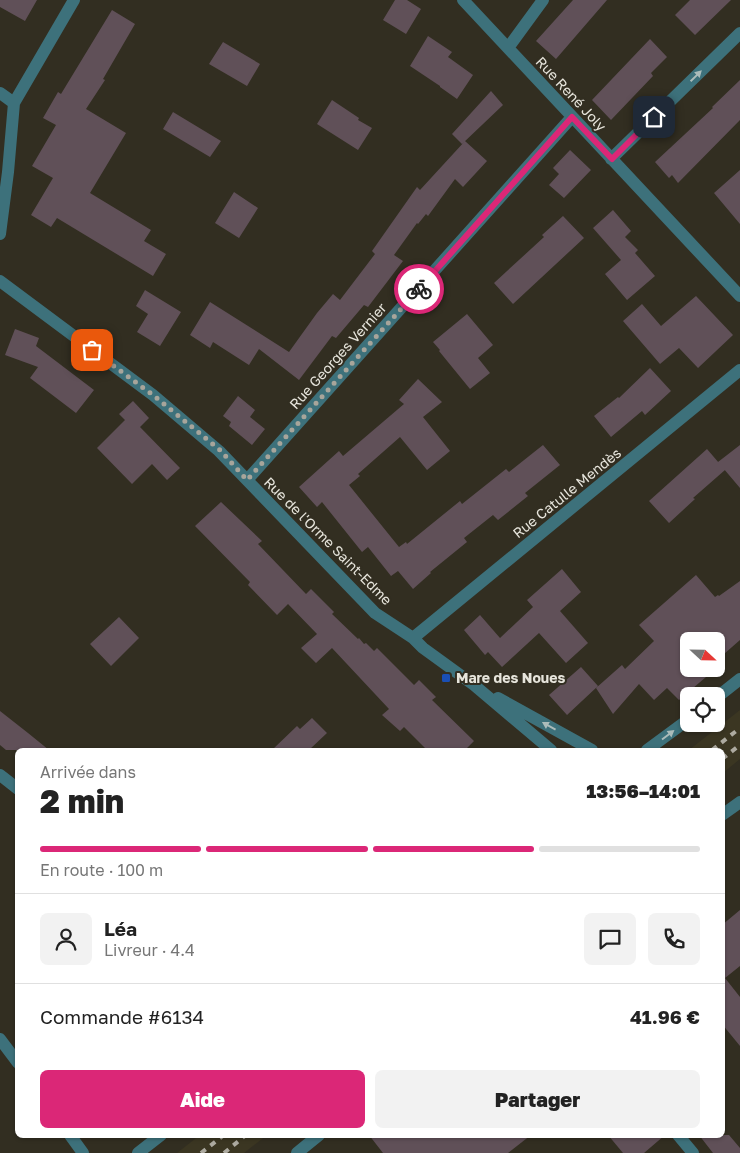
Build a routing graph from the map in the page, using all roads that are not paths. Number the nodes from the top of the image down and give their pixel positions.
1 (74, 0) edge
2 (463, 0) edge
3 (542, 0) edge
4 (740, 33) edge
5 (508, 48) junction
6 (0, 93) edge
7 (14, 103) junction
8 (572, 117) junction
9 (612, 159) junction
10 (0, 234) edge
11 (0, 282) edge
12 (740, 296) edge
13 (740, 370) edge
14 (247, 480) junction
15 (413, 638) junction
16 (740, 679) edge
17 (474, 685) junction
18 (725, 691) edge
19 (680, 726) edge
20 (549, 748) edge
21 (588, 748) edge
22 (650, 748) edge
23 (0, 775) edge
24 (15, 787) edge
25 (740, 802) edge
26 (725, 813) edge
27 (0, 1039) edge
28 (15, 1059) edge
29 (72, 1138) edge
30 (157, 1138) edge
31 (315, 1138) edge
32 (680, 1138) edge
33 (83, 1153) edge
34 (138, 1153) edge
35 (297, 1153) edge
36 (693, 1153) edge

1 - 7 street
2 - 5 street, Rue René Joly
3 - 5 street
9 -> 4 street
5 - 8 street, Rue René Joly
6 - 7 street
7 - 10 street
8 - 9 street, Rue René Joly
8 - 14 street, Rue Georges Vernier
9 - 12 street, Rue René Joly
11 - 14 street, Rue de l'Orme Saint-Edme
13 - 15 street, Rue Catulle Mendès
14 - 15 street, Rue de l'Orme Saint-Edme
15 - 17 street, Rue de l'Orme Saint-Edme
16 - 18 street
17 - 20 street, Rue de l'Orme Saint-Edme
21 -> 17 street, Rue de l'Orme Saint-Edme
22 -> 19 street
23 - 24 street
25 - 26 street
27 - 28 street
29 - 33 street
30 - 34 street
31 - 35 street
32 - 36 street

